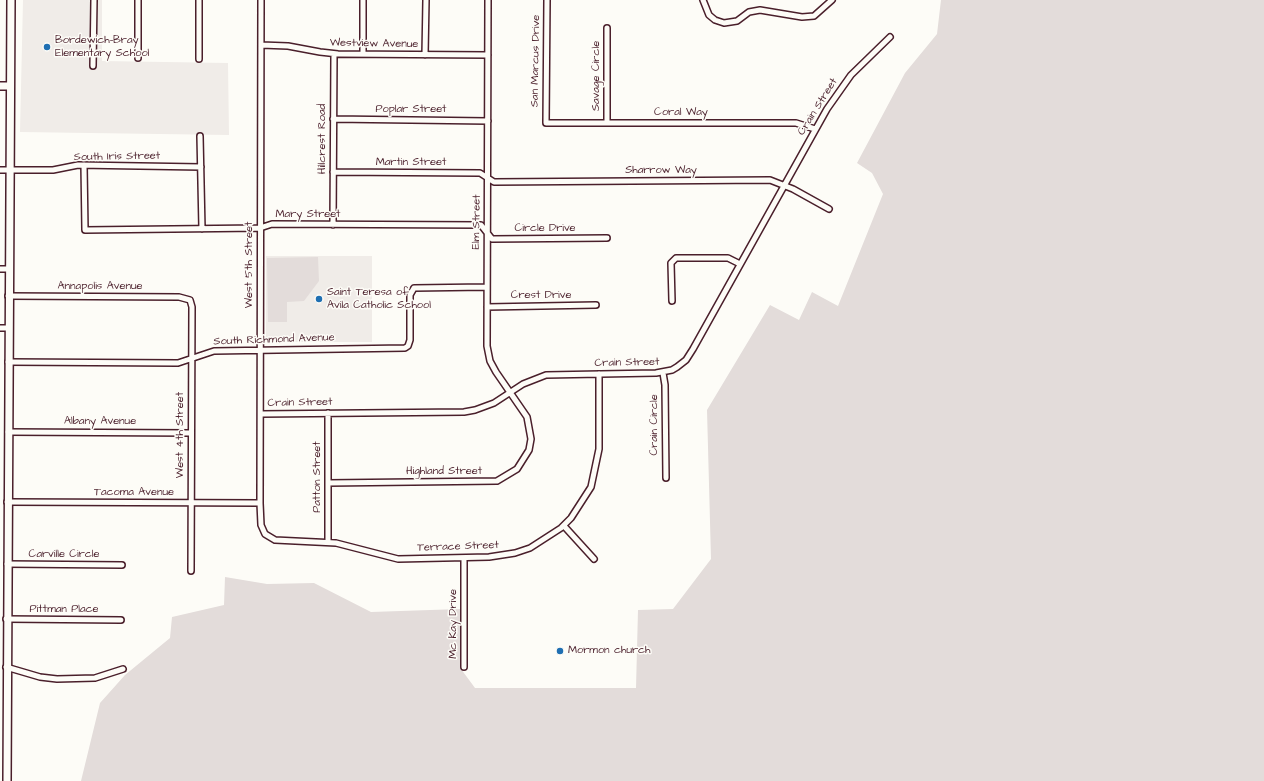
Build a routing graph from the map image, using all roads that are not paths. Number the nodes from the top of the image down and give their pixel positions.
1 (11, 0) edge
2 (94, 0) edge
3 (138, 0) edge
4 (199, 0) edge
5 (261, 0) edge
6 (363, 0) edge
7 (426, 0) edge
8 (488, 0) edge
9 (547, 0) edge
10 (703, 0) edge
11 (832, 0) edge
12 (607, 28) dead end
13 (890, 37) dead end
14 (261, 45) junction
15 (334, 54) junction
16 (363, 54) junction
17 (425, 55) junction
18 (488, 55) junction
19 (138, 58) dead end
20 (199, 59) dead end
21 (93, 66) dead end
22 (0, 86) edge
23 (10, 86) junction
24 (333, 120) junction
25 (488, 121) junction
26 (546, 123) joint
27 (607, 123) junction
28 (815, 129) junction
29 (200, 136) dead end
30 (84, 165) junction
31 (201, 167) junction
32 (0, 170) edge
33 (9, 170) junction
34 (333, 172) junction
35 (488, 177) junction
36 (784, 186) junction
37 (829, 209) dead end
38 (333, 225) junction
39 (260, 228) junction
40 (202, 229) junction
41 (487, 232) junction
42 (607, 238) dead end
43 (740, 264) junction
44 (0, 269) edge
45 (8, 269) junction
46 (486, 287) junction
47 (8, 296) junction
48 (190, 300) joint
49 (672, 301) dead end
50 (596, 306) dead end
51 (487, 307) junction
52 (0, 328) edge
53 (8, 328) junction
54 (261, 349) junction
55 (192, 358) junction
56 (8, 362) junction
57 (663, 373) junction
58 (599, 374) junction
59 (511, 392) junction
60 (328, 413) junction
61 (261, 414) junction
62 (8, 432) junction
63 (531, 432) joint
64 (191, 433) junction
65 (666, 478) dead end
66 (328, 483) junction
67 (7, 502) junction
68 (260, 503) junction
69 (191, 504) junction
70 (564, 526) junction
71 (262, 530) joint
72 (328, 542) junction
73 (464, 559) junction
74 (594, 559) dead end
75 (7, 564) junction
76 (122, 565) dead end
77 (191, 571) dead end
78 (6, 619) junction
79 (121, 620) dead end
80 (3, 666) edge
81 (464, 667) dead end
82 (123, 670) dead end
83 (3, 749) edge
84 (7, 781) edge

1 - 23 street
2 - 21 street
3 - 19 street
4 - 20 street
5 - 14 street, West 5th Street
6 - 16 street
7 - 17 street
8 - 18 street, Elm Street
9 - 26 street, San Marcus Drive
10 - 11 street
12 - 27 street, Savage Circle
13 - 28 street, Crain Street
14 - 15 street, Westview Avenue
14 - 39 street, West 5th Street
15 - 16 street, Westview Avenue
15 - 24 street, Hillcrest Road
16 - 17 street, Westview Avenue
17 - 18 street, Westview Avenue
18 - 25 street, Elm Street
22 - 23 street
23 - 33 street
24 - 25 street, Poplar Street
24 - 34 street, Hillcrest Road
25 - 35 street, Elm Street
26 - 27 street, Coral Way
27 - 28 street, Coral Way
28 - 36 street, Crain Street
29 - 31 street
30 - 31 street, South Iris Street
30 - 33 street, South Iris Street
30 - 40 street, Mary Street
31 - 40 street
32 - 33 street, South Iris Street
33 - 45 street
34 - 35 street, Martin Street
34 - 38 street, Hillcrest Road
35 - 36 street, Sharrow Way
35 - 41 street, Elm Street
36 - 37 street, Sharrow Way
36 - 43 street, Crain Street
38 - 39 street, Mary Street
38 - 41 street, Mary Street
39 - 40 street, Mary Street
39 - 54 street, West 5th Street
41 - 42 street, Circle Drive
41 - 46 street, Elm Street
43 - 49 street
43 - 57 street, Crain Street
44 - 45 street
45 - 47 street
46 - 51 street, Elm Street
46 - 54 street, South Richmond Avenue
47 - 48 street, Annapolis Avenue
47 - 53 street
48 - 55 street, West 4th Street
50 - 51 street, Crest Drive
51 - 59 street, Elm Street
52 - 53 street
53 - 56 street
54 - 55 street, South Richmond Avenue
54 - 61 street, West 5th Street
55 - 56 street, South Richmond Avenue
55 - 64 street, West 4th Street
56 - 62 street
57 - 58 street, Crain Street
57 - 65 street, Crain Circle
58 - 59 street, Crain Street
58 - 70 street, Terrace Street
59 - 60 street, Crain Street
59 - 63 street, Elm Street
60 - 61 street, Crain Street
60 - 66 street, Patton Street
61 - 68 street, West 5th Street
62 - 64 street, Albany Avenue
62 - 67 street
63 - 66 street, Highland Street
64 - 69 street, West 4th Street
66 - 72 street, Patton Street
67 - 69 street, Tacoma Avenue
67 - 75 street
68 - 69 street, Tacoma Avenue
68 - 71 street, West 5th Street
69 - 77 street, West 4th Street
70 - 73 street, Terrace Street
70 - 74 street
71 - 72 street, Terrace Street
72 - 73 street, Terrace Street
73 - 81 street, Mc Kay Drive
75 - 76 street, Carville Circle
75 - 78 street
78 - 79 street, Pittman Place
78 - 80 street
80 - 82 street
80 - 83 street
83 - 84 street

